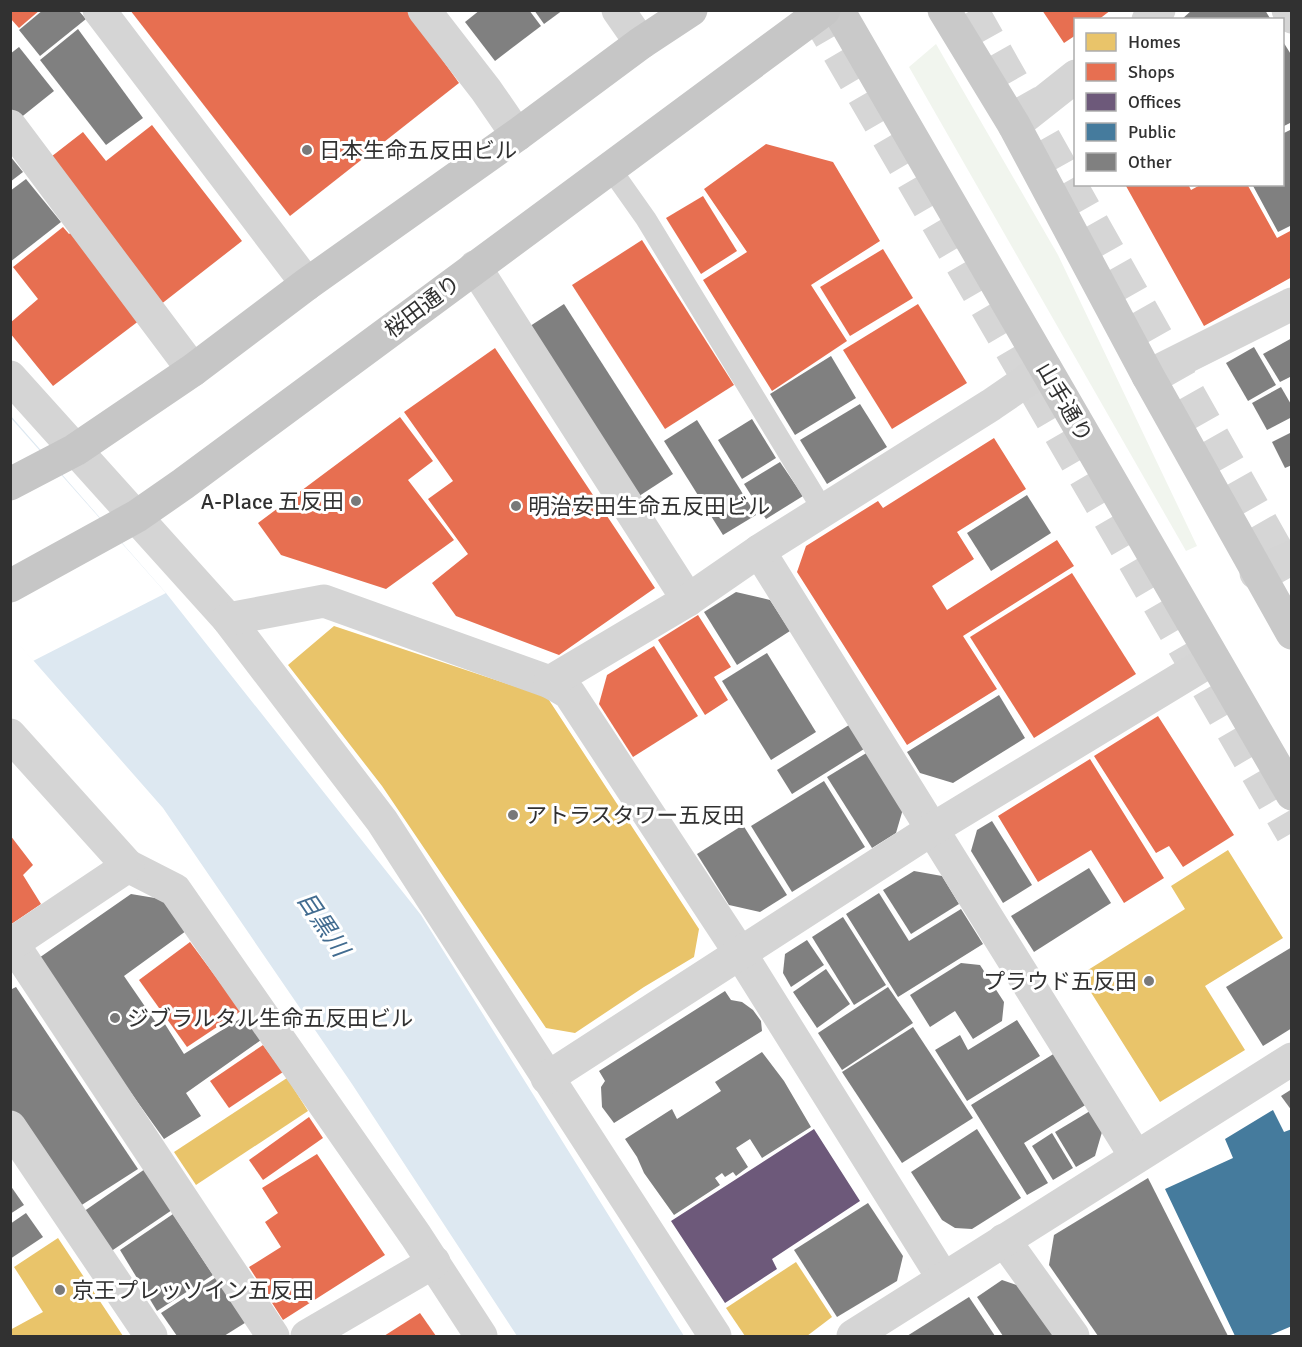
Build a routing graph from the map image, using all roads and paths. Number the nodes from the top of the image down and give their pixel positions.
1 (99, 10) edge
2 (424, 10) edge
3 (618, 10) edge
4 (691, 10) edge
5 (824, 10) edge
6 (838, 10) edge
7 (944, 10) edge
8 (1288, 10) edge
9 (1292, 17) edge
10 (641, 43) junction
11 (1074, 78) edge
12 (1014, 125) junction
13 (10, 126) edge
14 (517, 135) junction
15 (609, 168) junction
16 (475, 267) junction
17 (307, 285) junction
18 (1292, 304) edge
19 (1046, 368) junction
20 (193, 370) junction
21 (1148, 376) junction
22 (10, 378) edge
23 (75, 450) junction
24 (10, 484) edge
25 (823, 510) junction
26 (137, 516) junction
27 (759, 551) junction
28 (1292, 557) edge
29 (1256, 573) junction
30 (10, 586) edge
31 (688, 600) junction
32 (228, 619) junction
33 (1292, 633) edge
34 (1213, 659) junction
35 (550, 682) junction
36 (10, 735) edge
37 (1292, 794) edge
38 (931, 830) junction
39 (128, 866) junction
40 (12, 945) edge
41 (740, 953) junction
42 (1292, 1059) edge
43 (547, 1078) junction
44 (10, 1127) edge
45 (1136, 1157) junction
46 (1004, 1240) junction
47 (434, 1262) junction
48 (943, 1278) junction
49 (151, 1336) edge
50 (273, 1336) edge
51 (307, 1336) edge
52 (481, 1336) edge
53 (715, 1336) edge
54 (853, 1336) edge
55 (1072, 1336) edge

1 - 17 street
2 - 14 street
3 - 10 street
4 - 10 highway
5 - 15 highway, 桜田通り
6 - 19 main road, 山手通り
7 - 12 main road
8 - 9 street
10 - 14 highway
11 - 12 street
12 - 21 main road
13 - 20 street
14 - 17 highway
15 - 16 highway, 桜田通り
15 - 25 lane
16 - 26 highway, 桜田通り
16 - 31 street
17 - 20 highway
18 - 21 street
19 - 25 street
19 - 34 main road, 山手通り
20 - 23 highway
21 - 29 main road
22 - 23 street
23 - 24 highway
23 - 26 street
25 - 27 street
26 - 30 highway, 桜田通り
26 - 32 street
27 - 31 street
27 - 38 street
28 - 29 street
29 - 33 main road
31 - 35 street
32 - 35 street
32 - 43 street
34 - 37 main road, 山手通り
34 - 38 street
35 - 41 street
36 - 39 street
38 - 41 street
38 - 45 street
39 - 40 street
39 - 47 street
40 - 50 street
41 - 43 street
41 - 48 street
42 - 45 street
43 - 53 street
44 - 49 street
45 - 46 street
46 - 48 street
46 - 55 street
47 - 51 street
47 - 52 street
48 - 54 street

